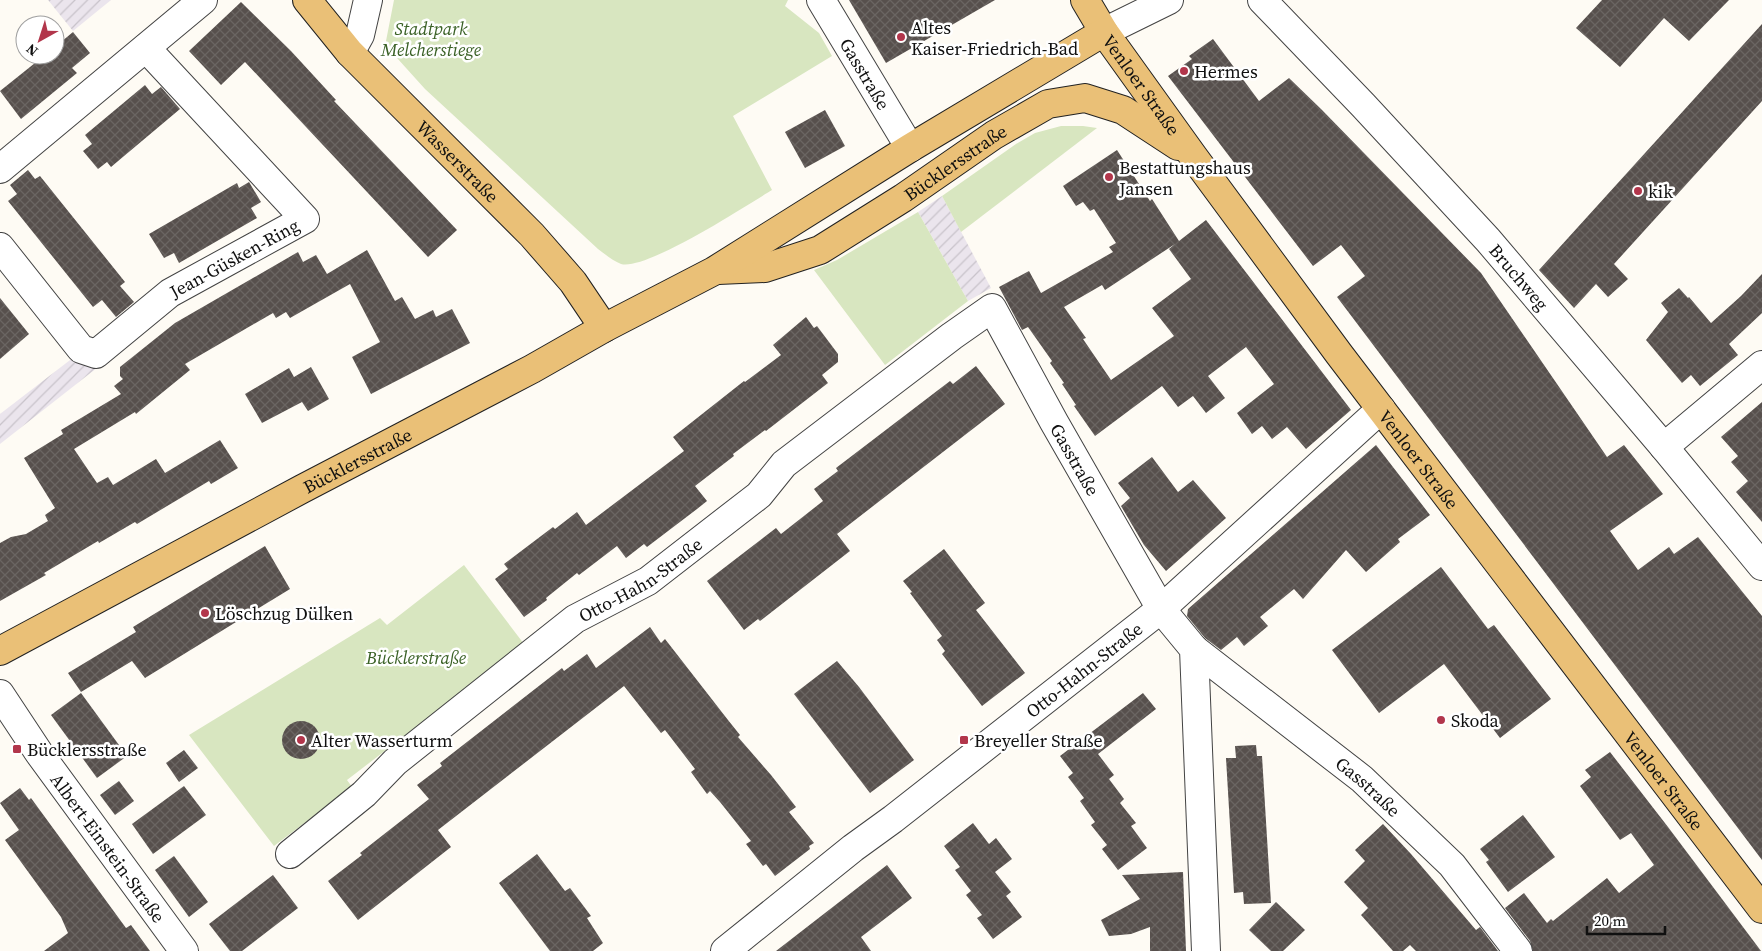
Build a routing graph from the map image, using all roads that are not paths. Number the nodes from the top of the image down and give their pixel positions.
1 (203, 0) edge
2 (307, 0) edge
3 (368, 0) edge
4 (821, 0) edge
5 (1085, 0) edge
6 (1169, 0) edge
7 (1262, 0) edge
8 (1104, 32) junction
9 (146, 48) junction
10 (350, 53) junction
11 (910, 148) junction
12 (1193, 156) junction
13 (0, 169) edge
14 (0, 247) edge
15 (714, 270) junction
16 (992, 308) joint
17 (604, 328) junction
18 (1762, 365) edge
19 (1381, 409) junction
20 (1664, 447) junction
21 (1762, 566) edge
22 (1161, 609) junction
23 (1194, 649) junction
24 (0, 651) edge
25 (0, 694) edge
26 (290, 854) dead end
27 (1762, 910) edge
28 (737, 947) edge
29 (184, 951) edge
30 (1206, 951) edge
31 (1518, 951) edge

1 - 9 street
2 - 10 main road, Wasserstraße
3 - 10 street
4 - 11 street, Gasstraße
5 - 8 main road, Venloer Straße
6 - 8 street
7 - 20 street, Bruchweg
8 - 11 main road, Bücklersstraße
8 - 12 main road, Venloer Straße
9 - 13 street
9 - 14 street, Jean-Güsken-Ring
10 - 17 main road, Wasserstraße
11 - 15 main road, Bücklersstraße
12 - 15 main road, Bücklersstraße
12 - 19 main road, Venloer Straße
15 - 17 main road, Bücklersstraße
16 - 22 street, Gasstraße
16 - 26 street, Otto-Hahn-Straße
17 - 24 main road, Bücklersstraße
18 - 20 street
19 - 22 street, Otto-Hahn-Straße
19 - 27 main road, Venloer Straße
20 - 21 street, Bruchweg
22 - 23 street
22 - 28 street, Otto-Hahn-Straße
23 - 30 street
23 - 31 street, Gasstraße
25 - 29 street, Albert-Einstein-Straße

